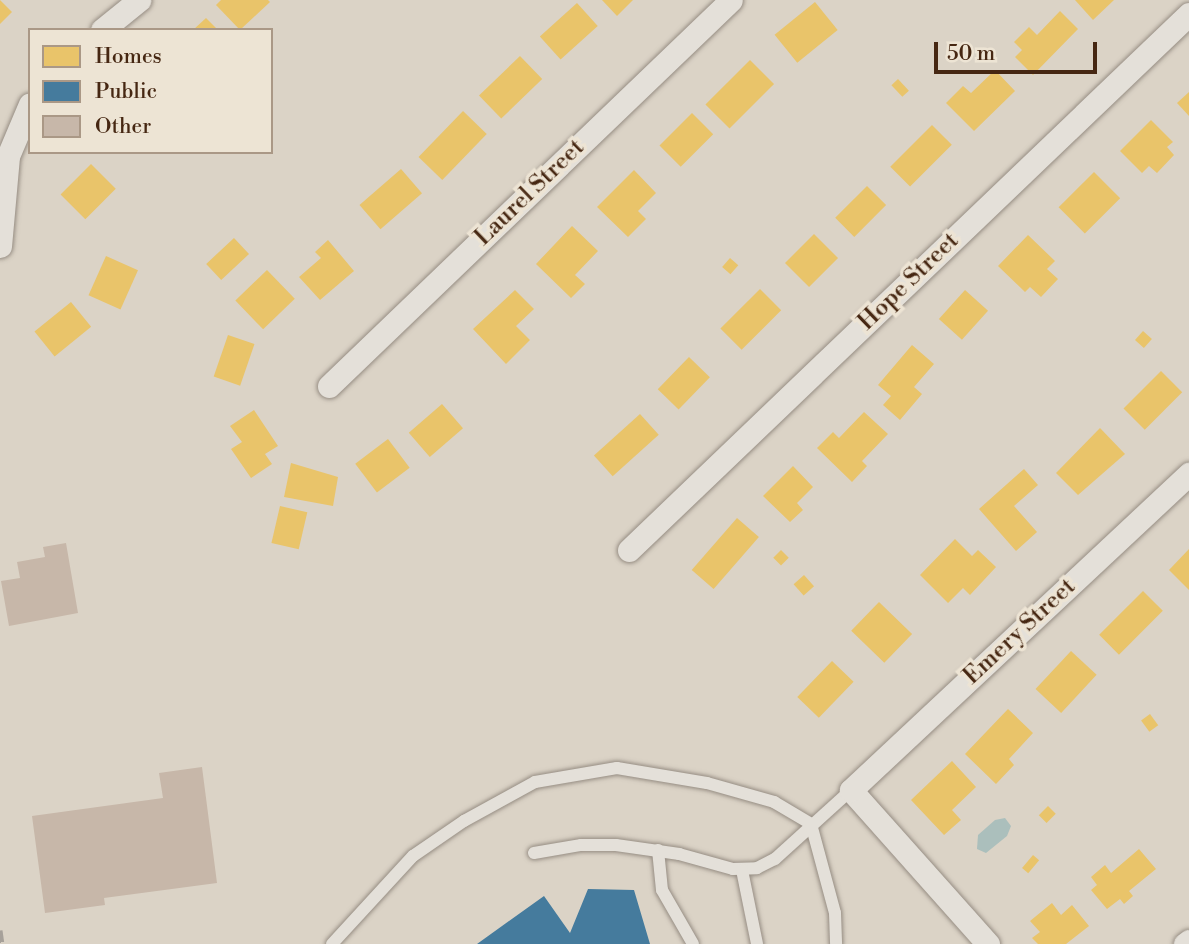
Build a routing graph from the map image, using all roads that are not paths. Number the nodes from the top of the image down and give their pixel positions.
1 (139, 0) edge
2 (731, 0) edge
3 (1189, 14) edge
4 (104, 28) edge
5 (28, 109) edge
6 (0, 246) edge
7 (329, 386) dead end
8 (1189, 474) edge
9 (629, 550) dead end
10 (851, 790) junction
11 (811, 824) junction
12 (658, 850) junction
13 (534, 853) dead end
14 (742, 870) junction
15 (331, 944) edge
16 (693, 944) edge
17 (757, 944) edge
18 (836, 944) edge
19 (988, 944) edge

1 - 4 street
2 - 7 street, Laurel Street
3 - 9 street, Hope Street
5 - 6 street
8 - 10 street, Emery Street
10 - 11 lane
10 - 19 street
11 - 14 lane
11 - 15 lane
11 - 18 lane
12 - 13 lane
12 - 14 lane
12 - 16 lane
14 - 17 lane

